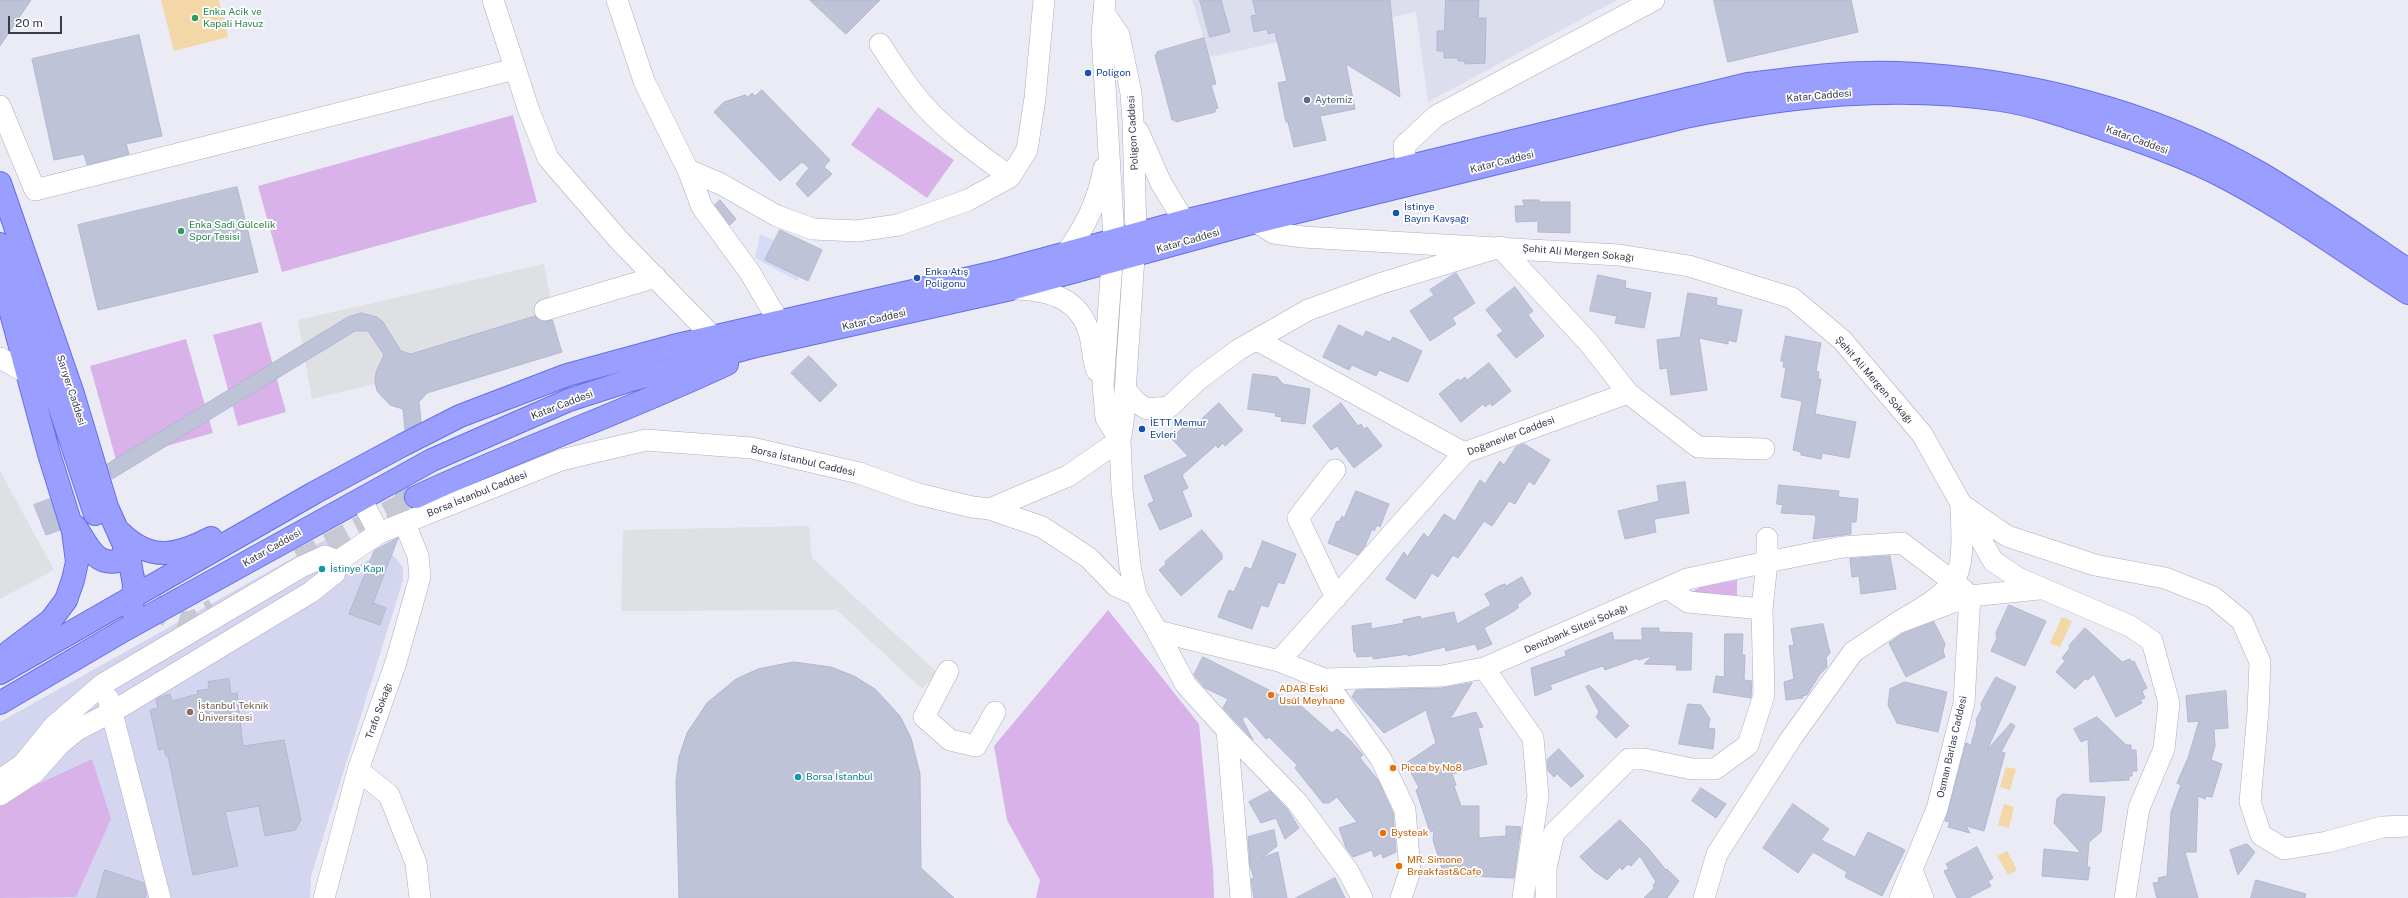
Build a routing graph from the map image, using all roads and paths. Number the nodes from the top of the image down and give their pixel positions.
1 (493, 0) edge
2 (617, 0) edge
3 (1044, 0) edge
4 (1654, 0) edge
5 (1104, 6) edge
6 (880, 44) dead end
7 (515, 68) junction
8 (0, 106) edge
9 (1134, 121) junction
10 (1108, 142) junction
11 (688, 170) junction
12 (1408, 175) junction
13 (1010, 177) junction
14 (0, 183) edge
15 (1184, 221) junction
16 (1256, 222) junction
17 (1136, 234) junction
18 (1114, 240) junction
19 (0, 244) edge
20 (1500, 247) junction
21 (1067, 252) junction
22 (1134, 257) junction
23 (1112, 263) junction
24 (2408, 270) edge
25 (0, 272) edge
26 (656, 277) junction
27 (1011, 289) junction
28 (2408, 293) edge
29 (3, 302) edge
30 (546, 310) dead end
31 (779, 322) junction
32 (713, 337) junction
33 (1257, 340) junction
34 (756, 346) junction
35 (0, 358) edge
36 (27, 373) junction
37 (1103, 386) junction
38 (1125, 389) junction
39 (1628, 393) junction
40 (1120, 440) junction
41 (401, 446) junction
42 (1764, 449) dead end
43 (1464, 453) junction
44 (1335, 470) dead end
45 (348, 475) junction
46 (416, 497) tunnel mouth
47 (361, 499) junction
48 (1961, 504) junction
49 (990, 509) junction
50 (68, 517) junction
51 (405, 524) junction
52 (258, 525) junction
53 (379, 533) junction
54 (1767, 538) dead end
55 (120, 542) junction
56 (338, 561) junction
57 (1767, 562) junction
58 (1954, 581) junction
59 (1667, 588) junction
60 (2042, 588) junction
61 (1136, 595) junction
62 (1970, 596) junction
63 (134, 598) junction
64 (1336, 598) junction
65 (1762, 609) junction
66 (1896, 623) junction
67 (126, 629) junction
68 (1157, 631) junction
69 (0, 661) edge
70 (1279, 661) junction
71 (1484, 668) junction
72 (948, 671) dead end
73 (0, 673) edge
74 (1324, 679) junction
75 (103, 684) junction
76 (0, 703) edge
77 (112, 712) junction
78 (995, 712) dead end
79 (1227, 730) junction
80 (358, 770) junction
81 (0, 781) edge
82 (0, 795) edge
83 (2408, 826) edge
84 (1531, 839) junction
85 (1552, 842) junction
86 (1912, 870) junction
87 (160, 898) edge
88 (324, 898) edge
89 (420, 898) edge
90 (1240, 898) edge
91 (1362, 898) edge
92 (1401, 898) edge
93 (1523, 898) edge
94 (1546, 898) edge
95 (1704, 898) edge
96 (1900, 898) edge
97 (1923, 898) edge
98 (2124, 898) edge

1 - 7 street
2 - 11 street
3 - 13 street
4 - 12 street
5 - 9 street, Poligon Caddesi
5 - 10 street, Poligon Caddesi
6 - 13 street
7 - 8 street
7 - 26 street
9 - 15 street
9 - 17 street, Poligon Caddesi
10 - 18 street, Poligon Caddesi
10 - 21 street
11 - 13 street
11 - 31 street
12 - 15 main road, Katar Caddesi
12 - 16 main road, Katar Caddesi
12 - 24 main road, Katar Caddesi
12 - 28 main road, Katar Caddesi
14 - 55 main road, Sarıyer Caddesi
15 - 17 main road, Katar Caddesi
16 - 20 street, Şehit Ali Mergen Sokağı
16 - 22 main road, Katar Caddesi
17 - 18 main road, Katar Caddesi
17 - 22 main road
18 - 21 main road, Katar Caddesi
18 - 23 main road
19 - 55 main road
20 - 33 street
20 - 39 street
20 - 48 street, Şehit Ali Mergen Sokağı
21 - 31 main road, Katar Caddesi
22 - 23 main road, Katar Caddesi
22 - 38 street
23 - 27 main road, Katar Caddesi
23 - 37 street
25 - 29 main road
26 - 30 street
26 - 32 street
27 - 34 main road, Katar Caddesi
27 - 37 street
29 - 36 main road
31 - 32 main road, Katar Caddesi
32 - 41 main road, Katar Caddesi
33 - 38 street
33 - 43 street
34 - 46 main road
34 - 47 main road, Katar Caddesi
35 - 36 street
36 - 50 main road
37 - 40 street
38 - 40 street
39 - 42 street
39 - 43 street, Doğanevler Caddesi
40 - 49 street, Borsa İstanbul Caddesi
40 - 61 street
41 - 45 main road, Katar Caddesi
41 - 47 main road
43 - 64 street, Doğanevler Caddesi
44 - 64 street
45 - 47 main road
45 - 52 main road, Katar Caddesi
47 - 53 street
47 - 67 main road, Katar Caddesi
48 - 58 street
48 - 60 street, Şehit Ali Mergen Sokağı
48 - 83 street
49 - 51 street, Borsa İstanbul Caddesi
49 - 61 street
50 - 55 main road
50 - 69 main road
51 - 53 street, Borsa İstanbul Caddesi
51 - 80 street, Trafo Sokağı
52 - 55 main road
52 - 63 main road, Katar Caddesi
53 - 56 street, Borsa İstanbul Caddesi
54 - 57 street
55 - 63 main road, Sarıyer Caddesi
56 - 75 street
56 - 77 street
57 - 58 street, Denizbank Sitesi Sokağı
57 - 59 street, Denizbank Sitesi Sokağı
57 - 65 street
58 - 62 street, Denizbank Sitesi Sokağı
58 - 66 street
59 - 65 street
59 - 71 street, Denizbank Sitesi Sokağı
60 - 62 street
60 - 98 street, Şehit Ali Mergen Sokağı
61 - 68 street
62 - 66 street
62 - 86 street, Osman Barlas Caddesi
63 - 67 main road, Sarıyer Caddesi
63 - 73 main road, Katar Caddesi
64 - 70 street, Doğanevler Caddesi
65 - 85 street
66 - 95 street
67 - 76 main road, Katar Caddesi
68 - 70 street
68 - 79 street
70 - 74 street
71 - 74 street, Denizbank Sitesi Sokağı
71 - 84 street
72 - 78 street
74 - 92 street
75 - 77 street
75 - 81 street
77 - 82 street
77 - 87 street
79 - 90 street
79 - 91 street
80 - 88 street, Trafo Sokağı
80 - 89 street
84 - 85 street
84 - 93 street
85 - 94 street
86 - 96 street, Osman Barlas Caddesi
86 - 97 street

